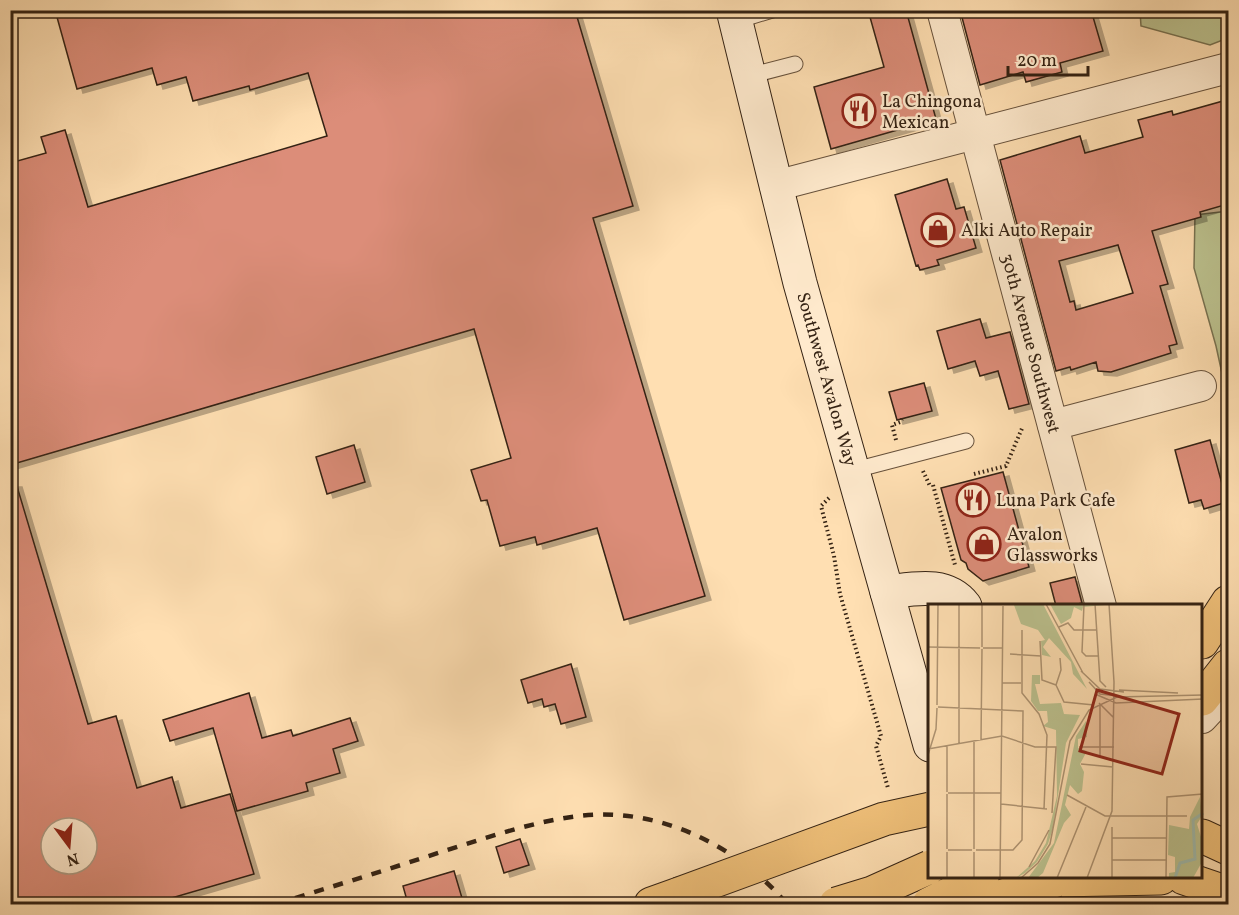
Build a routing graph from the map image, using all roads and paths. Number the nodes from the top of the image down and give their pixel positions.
1 (772, 10) edge
2 (942, 10) edge
3 (735, 16) edge
4 (795, 64) dead end
5 (1228, 68) edge
6 (749, 76) junction
7 (976, 135) junction
8 (775, 186) junction
9 (1201, 386) dead end
10 (1040, 421) junction
11 (966, 441) dead end
12 (851, 471) junction
13 (974, 474) dead end
14 (933, 485) dead end
15 (820, 507) dead end
16 (956, 568) dead end
17 (887, 592) junction
18 (1228, 602) edge
19 (963, 604) edge
20 (1100, 604) edge
21 (1203, 640) edge
22 (1228, 666) edge
23 (1228, 697) edge
24 (1203, 698) edge
25 (1203, 717) edge
26 (928, 738) edge
27 (890, 792) dead end
28 (928, 809) edge
29 (1203, 836) edge
30 (1228, 848) edge
31 (928, 868) edge
32 (928, 877) edge
33 (970, 879) edge
34 (980, 879) edge
35 (1059, 879) edge
36 (1187, 879) edge
37 (1228, 893) edge
38 (665, 899) edge
39 (825, 904) edge
40 (836, 904) edge
41 (929, 904) edge
42 (978, 904) edge

1 - 3 lane
2 - 7 street, 30th Avenue Southwest
3 - 6 main road, Southwest Avalon Way
4 - 6 lane
5 - 7 street
6 - 8 main road, Southwest Avalon Way
7 - 8 street
7 - 10 street, 30th Avenue Southwest
8 - 12 main road, Southwest Avalon Way
9 - 10 street
10 - 13 path
10 - 20 street, 30th Avenue Southwest
11 - 12 lane
12 - 17 main road, Southwest Avalon Way
14 - 16 path
15 - 27 path
17 - 19 main road
17 - 26 main road, Southwest Avalon Way
18 - 21 main road
22 - 24 main road
23 - 25 street
28 - 38 main road, bridge
29 - 30 main road
31 - 40 main road, bridge
32 - 39 main road, bridge
33 - 42 main road
34 - 41 main road, bridge
35 - 42 main road, bridge
36 - 37 main road

